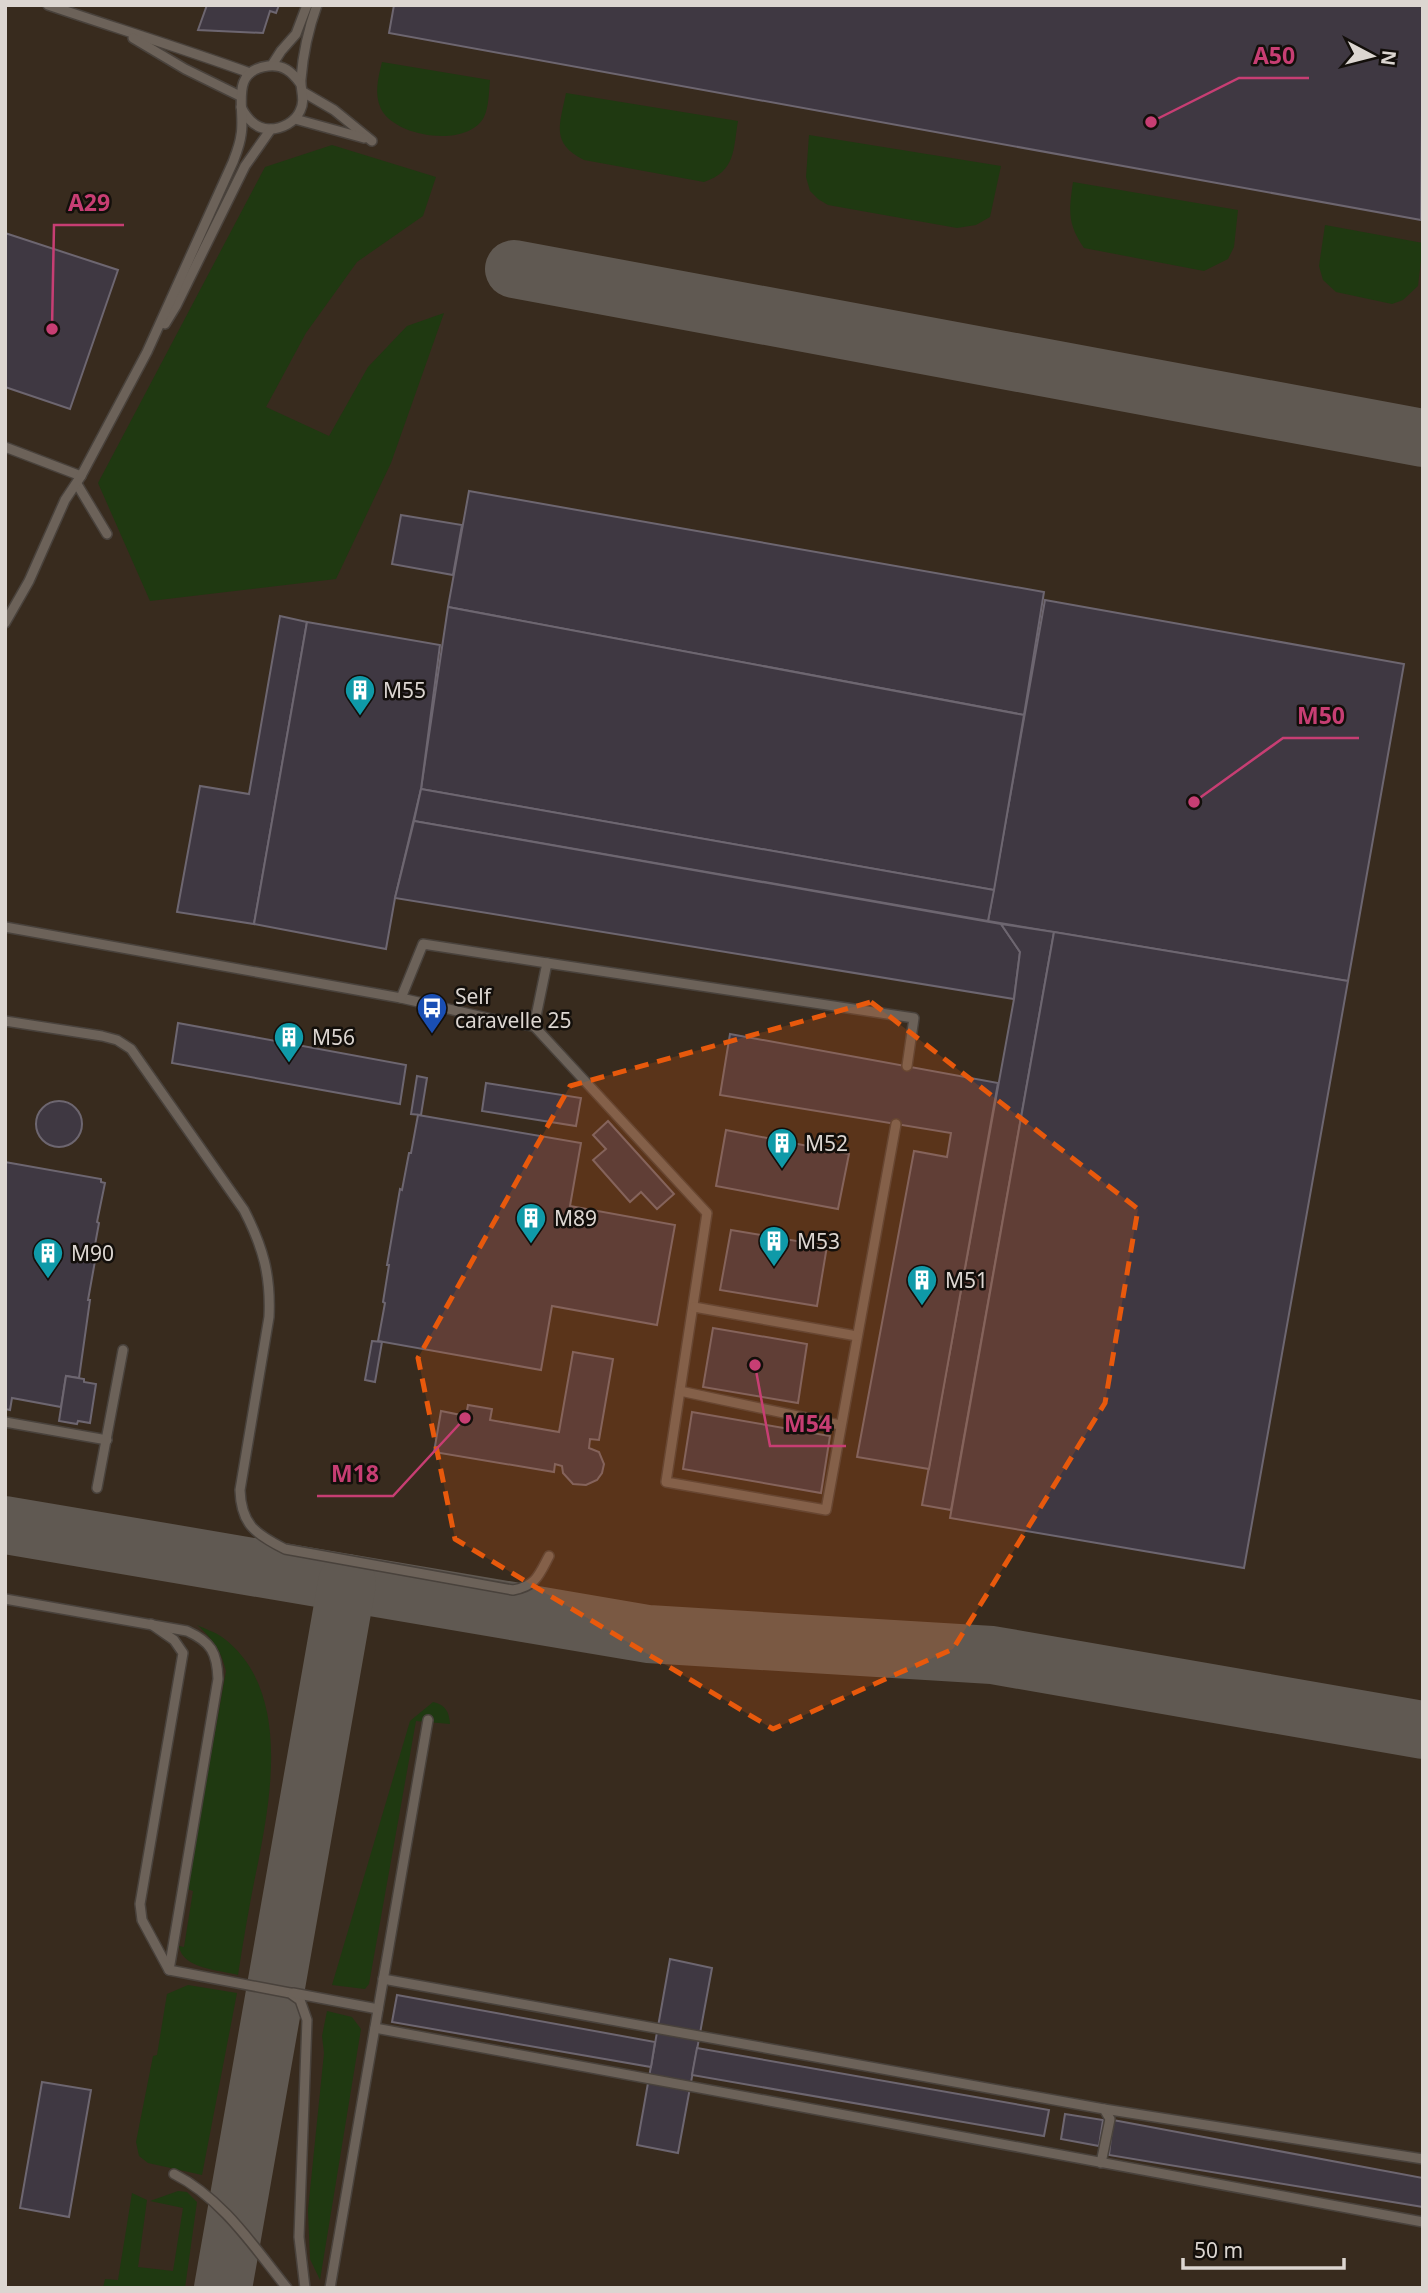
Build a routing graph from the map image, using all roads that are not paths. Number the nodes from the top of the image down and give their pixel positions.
1 (48, 5) edge
2 (307, 5) edge
3 (317, 5) edge
4 (123, 32) junction
5 (272, 65) junction
6 (250, 73) junction
7 (302, 88) junction
8 (240, 101) junction
9 (295, 119) junction
10 (271, 129) junction
11 (147, 352) junction
12 (5, 447) edge
13 (79, 480) junction
14 (107, 534) dead end
15 (5, 623) edge
16 (5, 927) edge
17 (547, 963) junction
18 (401, 998) junction
19 (5, 1021) edge
20 (534, 1026) junction
21 (907, 1066) dead end
22 (897, 1124) dead end
23 (694, 1307) junction
24 (858, 1336) junction
25 (123, 1350) dead end
26 (680, 1391) junction
27 (5, 1422) edge
28 (841, 1425) junction
29 (107, 1440) junction
30 (97, 1488) dead end
31 (549, 1556) dead end
32 (5, 1599) edge
33 (151, 1625) junction
34 (428, 1720) dead end
35 (169, 1970) junction
36 (383, 1979) junction
37 (290, 1993) junction
38 (378, 2009) junction
39 (374, 2028) junction
40 (1104, 2109) junction
41 (1423, 2159) edge
42 (1101, 2163) junction
43 (174, 2174) dead end
44 (1423, 2222) edge
45 (287, 2288) edge
46 (305, 2288) edge
47 (330, 2288) edge

1 - 4 lane
2 - 5 lane
3 - 7 lane
4 - 6 lane
4 - 8 lane
5 - 6 lane
5 - 7 lane
6 - 8 lane
7 - 9 lane
7 - 9 lane
8 - 10 lane
8 - 11 lane
9 - 10 lane
10 - 11 lane
11 - 13 lane
12 - 13 lane
13 - 14 lane
13 - 15 lane
16 - 18 lane
17 - 18 lane
17 - 20 lane
17 - 21 lane
18 - 20 lane
19 - 31 lane
20 - 23 lane
22 - 24 lane
23 - 24 lane
23 - 26 lane
24 - 28 lane
25 - 29 lane
26 - 28 lane
26 - 28 lane
27 - 29 lane
29 - 30 lane
32 - 33 lane
33 - 35 lane
33 - 35 lane
34 - 36 lane
35 - 37 lane
36 - 38 lane
36 - 40 lane
37 - 38 lane
37 - 46 lane
38 - 39 lane
39 - 42 lane
39 - 47 lane
40 - 41 lane
40 - 42 lane
42 - 44 lane
43 - 45 lane

